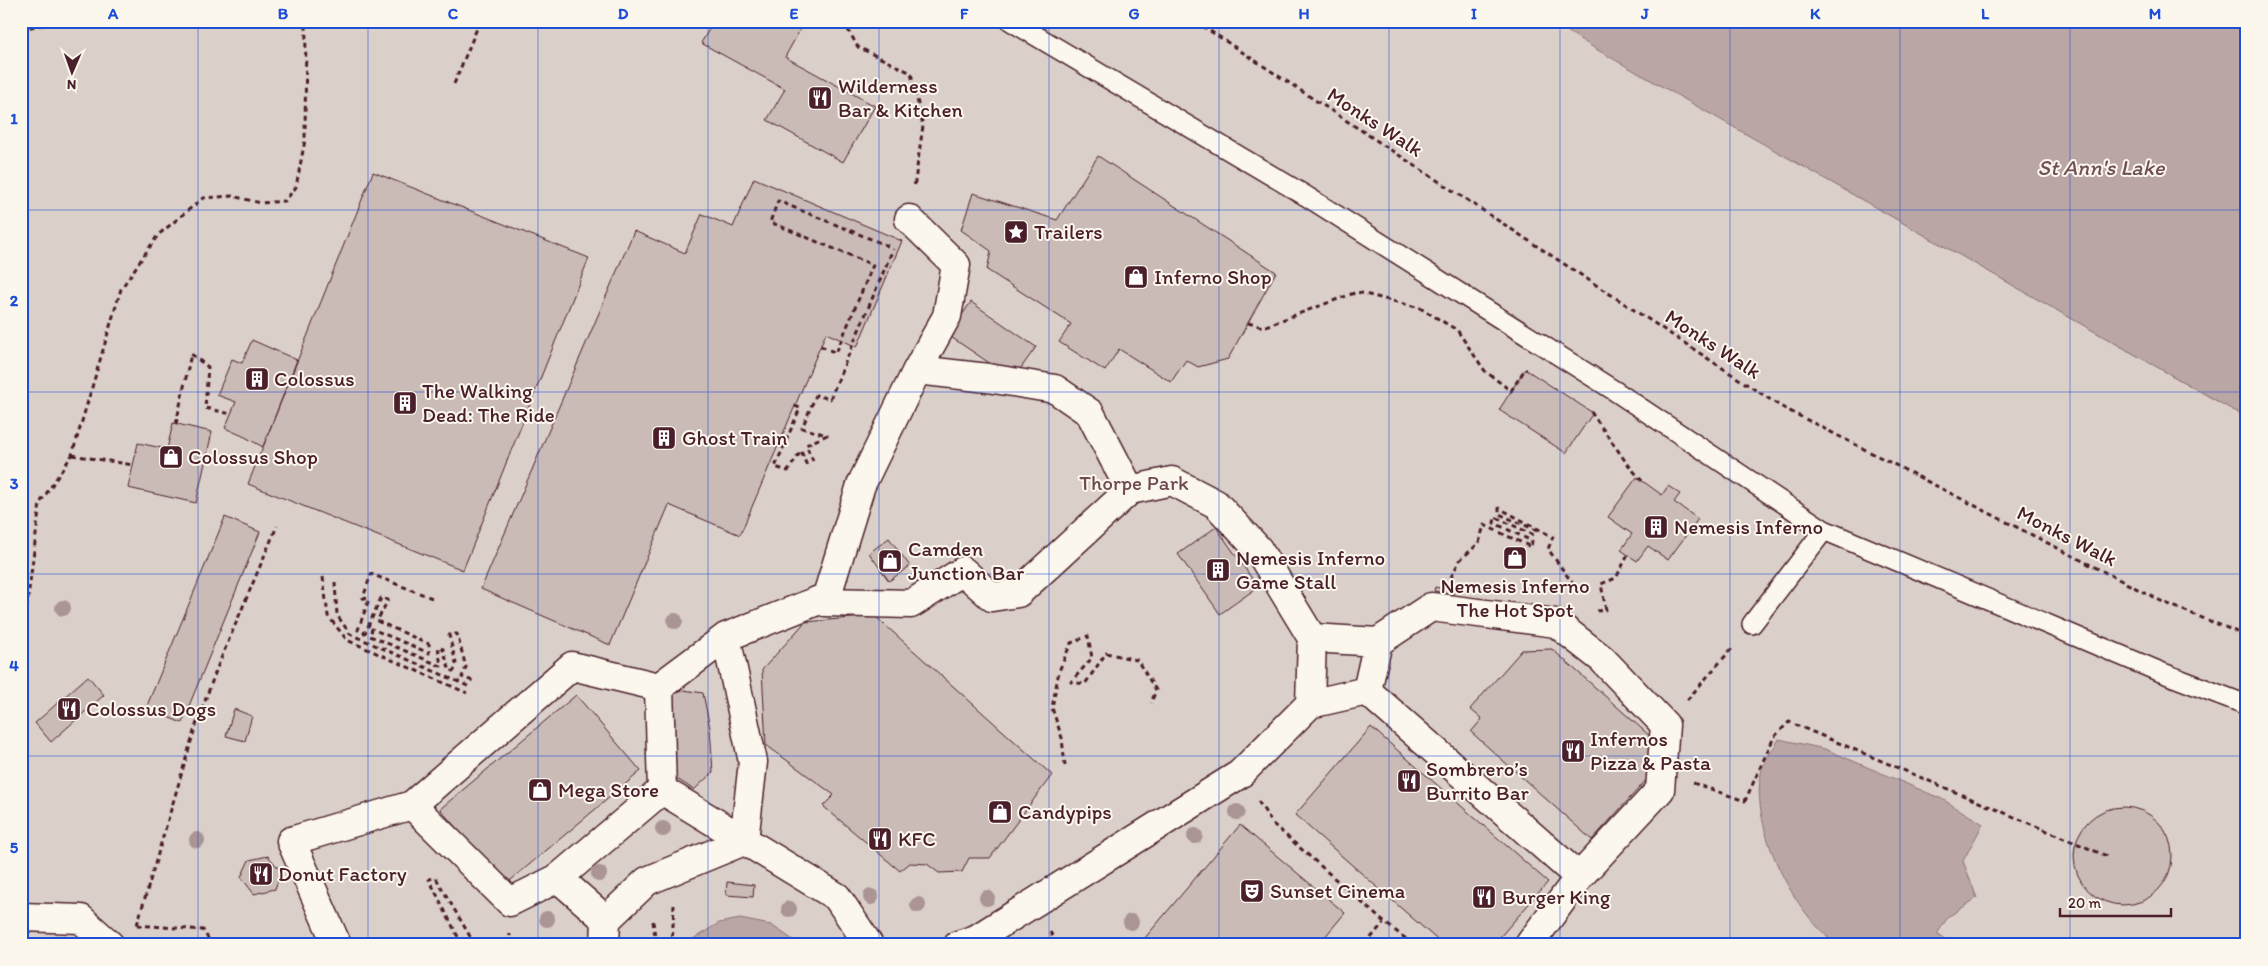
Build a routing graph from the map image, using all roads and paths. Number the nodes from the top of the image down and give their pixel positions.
1 (60, 21) edge
2 (306, 21) edge
3 (480, 21) edge
4 (843, 21) edge
5 (1011, 21) edge
6 (1195, 21) edge
7 (21, 30) edge
8 (454, 84) dead end
9 (909, 219) joint
10 (1248, 322) dead end
11 (821, 346) dead end
12 (917, 370) junction
13 (1533, 374) dead end
14 (795, 406) dead end
15 (1585, 408) dead end
16 (231, 414) dead end
17 (176, 424) dead end
18 (72, 455) junction
19 (813, 461) dead end
20 (133, 465) dead end
21 (807, 466) dead end
22 (1642, 481) dead end
23 (1130, 490) junction
24 (277, 526) dead end
25 (1824, 530) junction
26 (1628, 555) dead end
27 (324, 577) dead end
28 (1448, 581) dead end
29 (335, 582) dead end
30 (827, 596) junction
31 (432, 598) dead end
32 (1580, 604) dead end
33 (1590, 612) dead end
34 (1752, 624) joint
35 (21, 626) edge
36 (2247, 636) edge
37 (726, 637) junction
38 (1312, 638) junction
39 (1378, 642) junction
40 (472, 681) dead end
41 (659, 686) junction
42 (470, 687) dead end
43 (1367, 691) junction
44 (467, 693) dead end
45 (1151, 703) dead end
46 (1310, 704) junction
47 (2247, 705) edge
48 (1665, 725) junction
49 (1065, 766) dead end
50 (1662, 772) junction
51 (1240, 774) junction
52 (662, 790) junction
53 (412, 805) junction
54 (744, 841) junction
55 (2107, 856) dead end
56 (1579, 877) junction
57 (558, 878) junction
58 (21, 917) edge
59 (1384, 922) junction
60 (137, 925) junction
61 (605, 932) edge
62 (122, 938) edge
63 (212, 945) edge
64 (337, 945) edge
65 (462, 945) edge
66 (475, 945) edge
67 (869, 945) edge
68 (958, 945) edge
69 (1365, 945) edge
70 (1414, 945) edge
71 (1529, 945) edge

1 - 7 path
2 - 18 path
3 - 8 path
4 - 9 path
5 - 25 lane
6 - 36 path, Monks Walk
9 - 12 street
10 - 13 path
11 - 19 path
12 - 23 street
12 - 30 street
14 - 21 path
15 - 22 path
16 - 17 path
18 - 20 path
18 - 35 path
23 - 30 street
23 - 38 street
24 - 60 path
25 - 34 lane
25 - 47 lane
26 - 33 path
27 - 44 path
28 - 32 path
29 - 42 path
30 - 37 street
31 - 40 path
34 - 48 path
37 - 41 street
37 - 54 street
38 - 39 street
38 - 46 street
39 - 43 street
39 - 48 street
41 - 52 street
41 - 53 street
43 - 46 street
43 - 56 street
45 - 49 path
46 - 51 street
48 - 50 street
50 - 55 path
50 - 56 street
51 - 59 path
51 - 68 street
52 - 54 street
52 - 57 street
53 - 57 street
53 - 64 street
54 - 61 street
54 - 67 street
56 - 71 street
57 - 61 street
58 - 62 street
59 - 69 path
59 - 70 path
60 - 62 path
60 - 63 path
65 - 66 path

